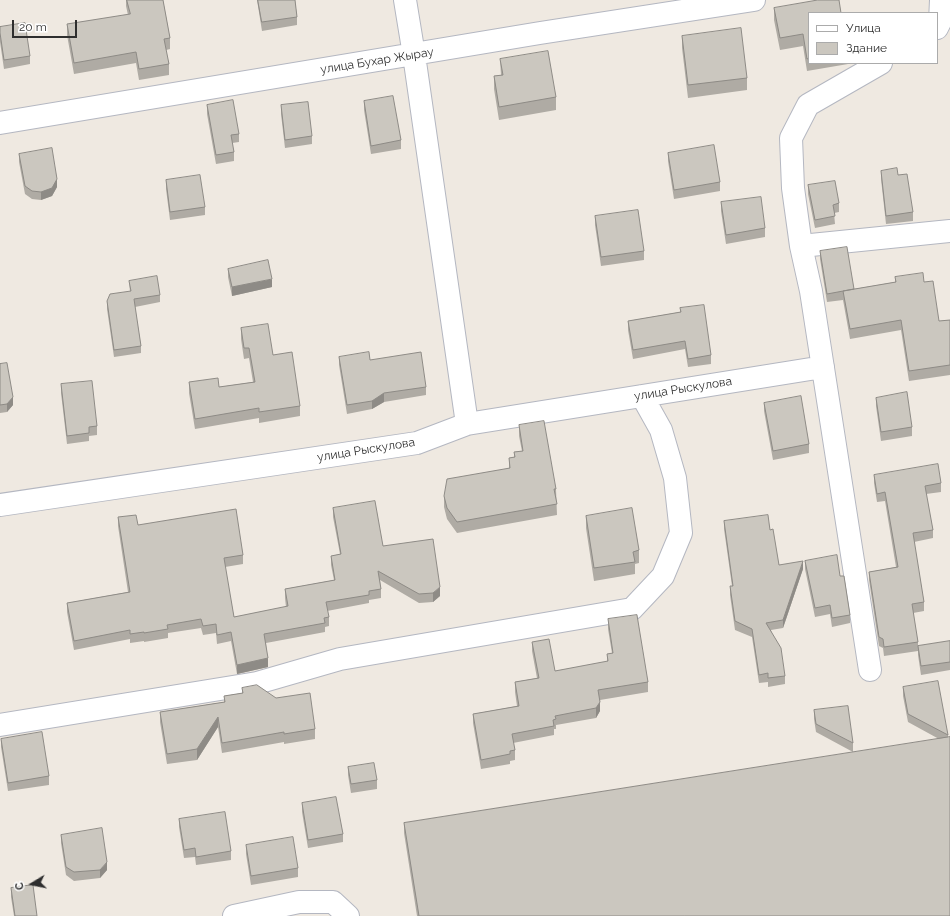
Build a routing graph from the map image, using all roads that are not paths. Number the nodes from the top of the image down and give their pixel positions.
1 (405, 0) edge
2 (754, 0) edge
3 (941, 0) edge
4 (938, 26) edge
5 (414, 54) junction
6 (879, 64) edge
7 (0, 123) edge
8 (950, 231) edge
9 (801, 246) junction
10 (823, 367) junction
11 (642, 396) junction
12 (467, 424) junction
13 (0, 505) edge
14 (870, 670) dead end
15 (0, 725) edge
16 (234, 916) edge
17 (348, 916) edge

1 - 5 street
2 - 5 street, улица Бухар Жырау
3 - 4 street
5 - 7 street, улица Бухар Жырау
5 - 12 street
6 - 9 street
8 - 9 street
9 - 10 street
10 - 11 street, улица Рыскулова
10 - 14 street
11 - 12 street, улица Рыскулова
11 - 15 street
12 - 13 street, улица Рыскулова
16 - 17 street

